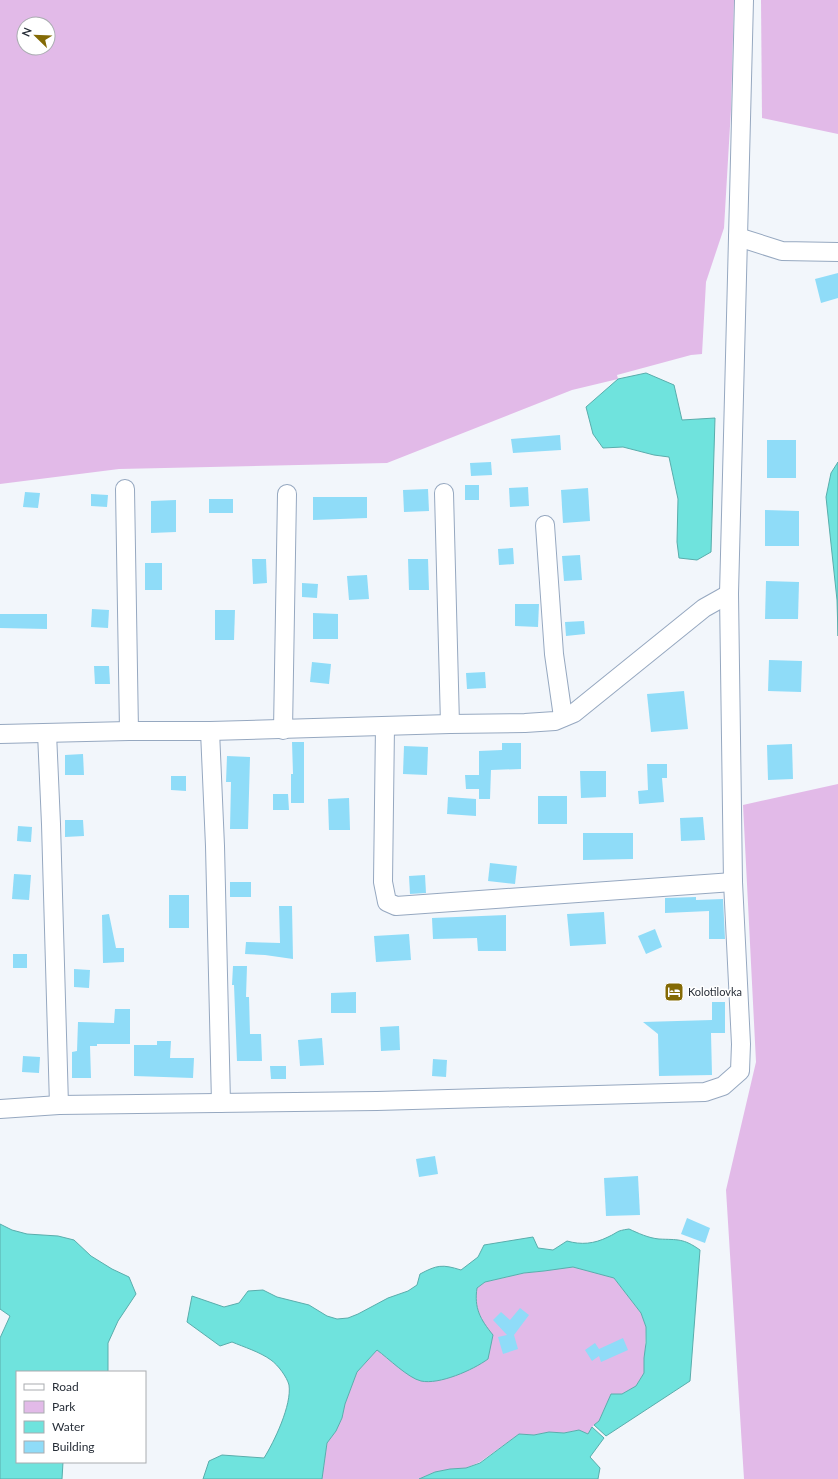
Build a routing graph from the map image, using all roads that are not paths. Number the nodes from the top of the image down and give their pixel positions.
1 (744, 0) edge
2 (738, 237) junction
3 (838, 252) edge
4 (125, 489) dead end
5 (444, 492) dead end
6 (287, 494) dead end
7 (546, 525) dead end
8 (729, 594) junction
9 (563, 717) junction
10 (450, 724) junction
11 (385, 726) junction
12 (284, 730) junction
13 (129, 731) junction
14 (210, 731) junction
15 (47, 733) junction
16 (0, 734) edge
17 (733, 882) junction
18 (221, 1103) junction
19 (60, 1105) junction
20 (0, 1109) edge

1 - 2 street
2 - 3 street
2 - 8 street
4 - 13 street
5 - 10 street
6 - 12 street
7 - 9 street
8 - 9 street
8 - 17 street
9 - 10 street
10 - 11 street
11 - 12 street
11 - 17 street
12 - 14 street
13 - 14 street
13 - 15 street
14 - 18 street
15 - 16 street
15 - 19 street
17 - 18 street
18 - 19 street
19 - 20 street

